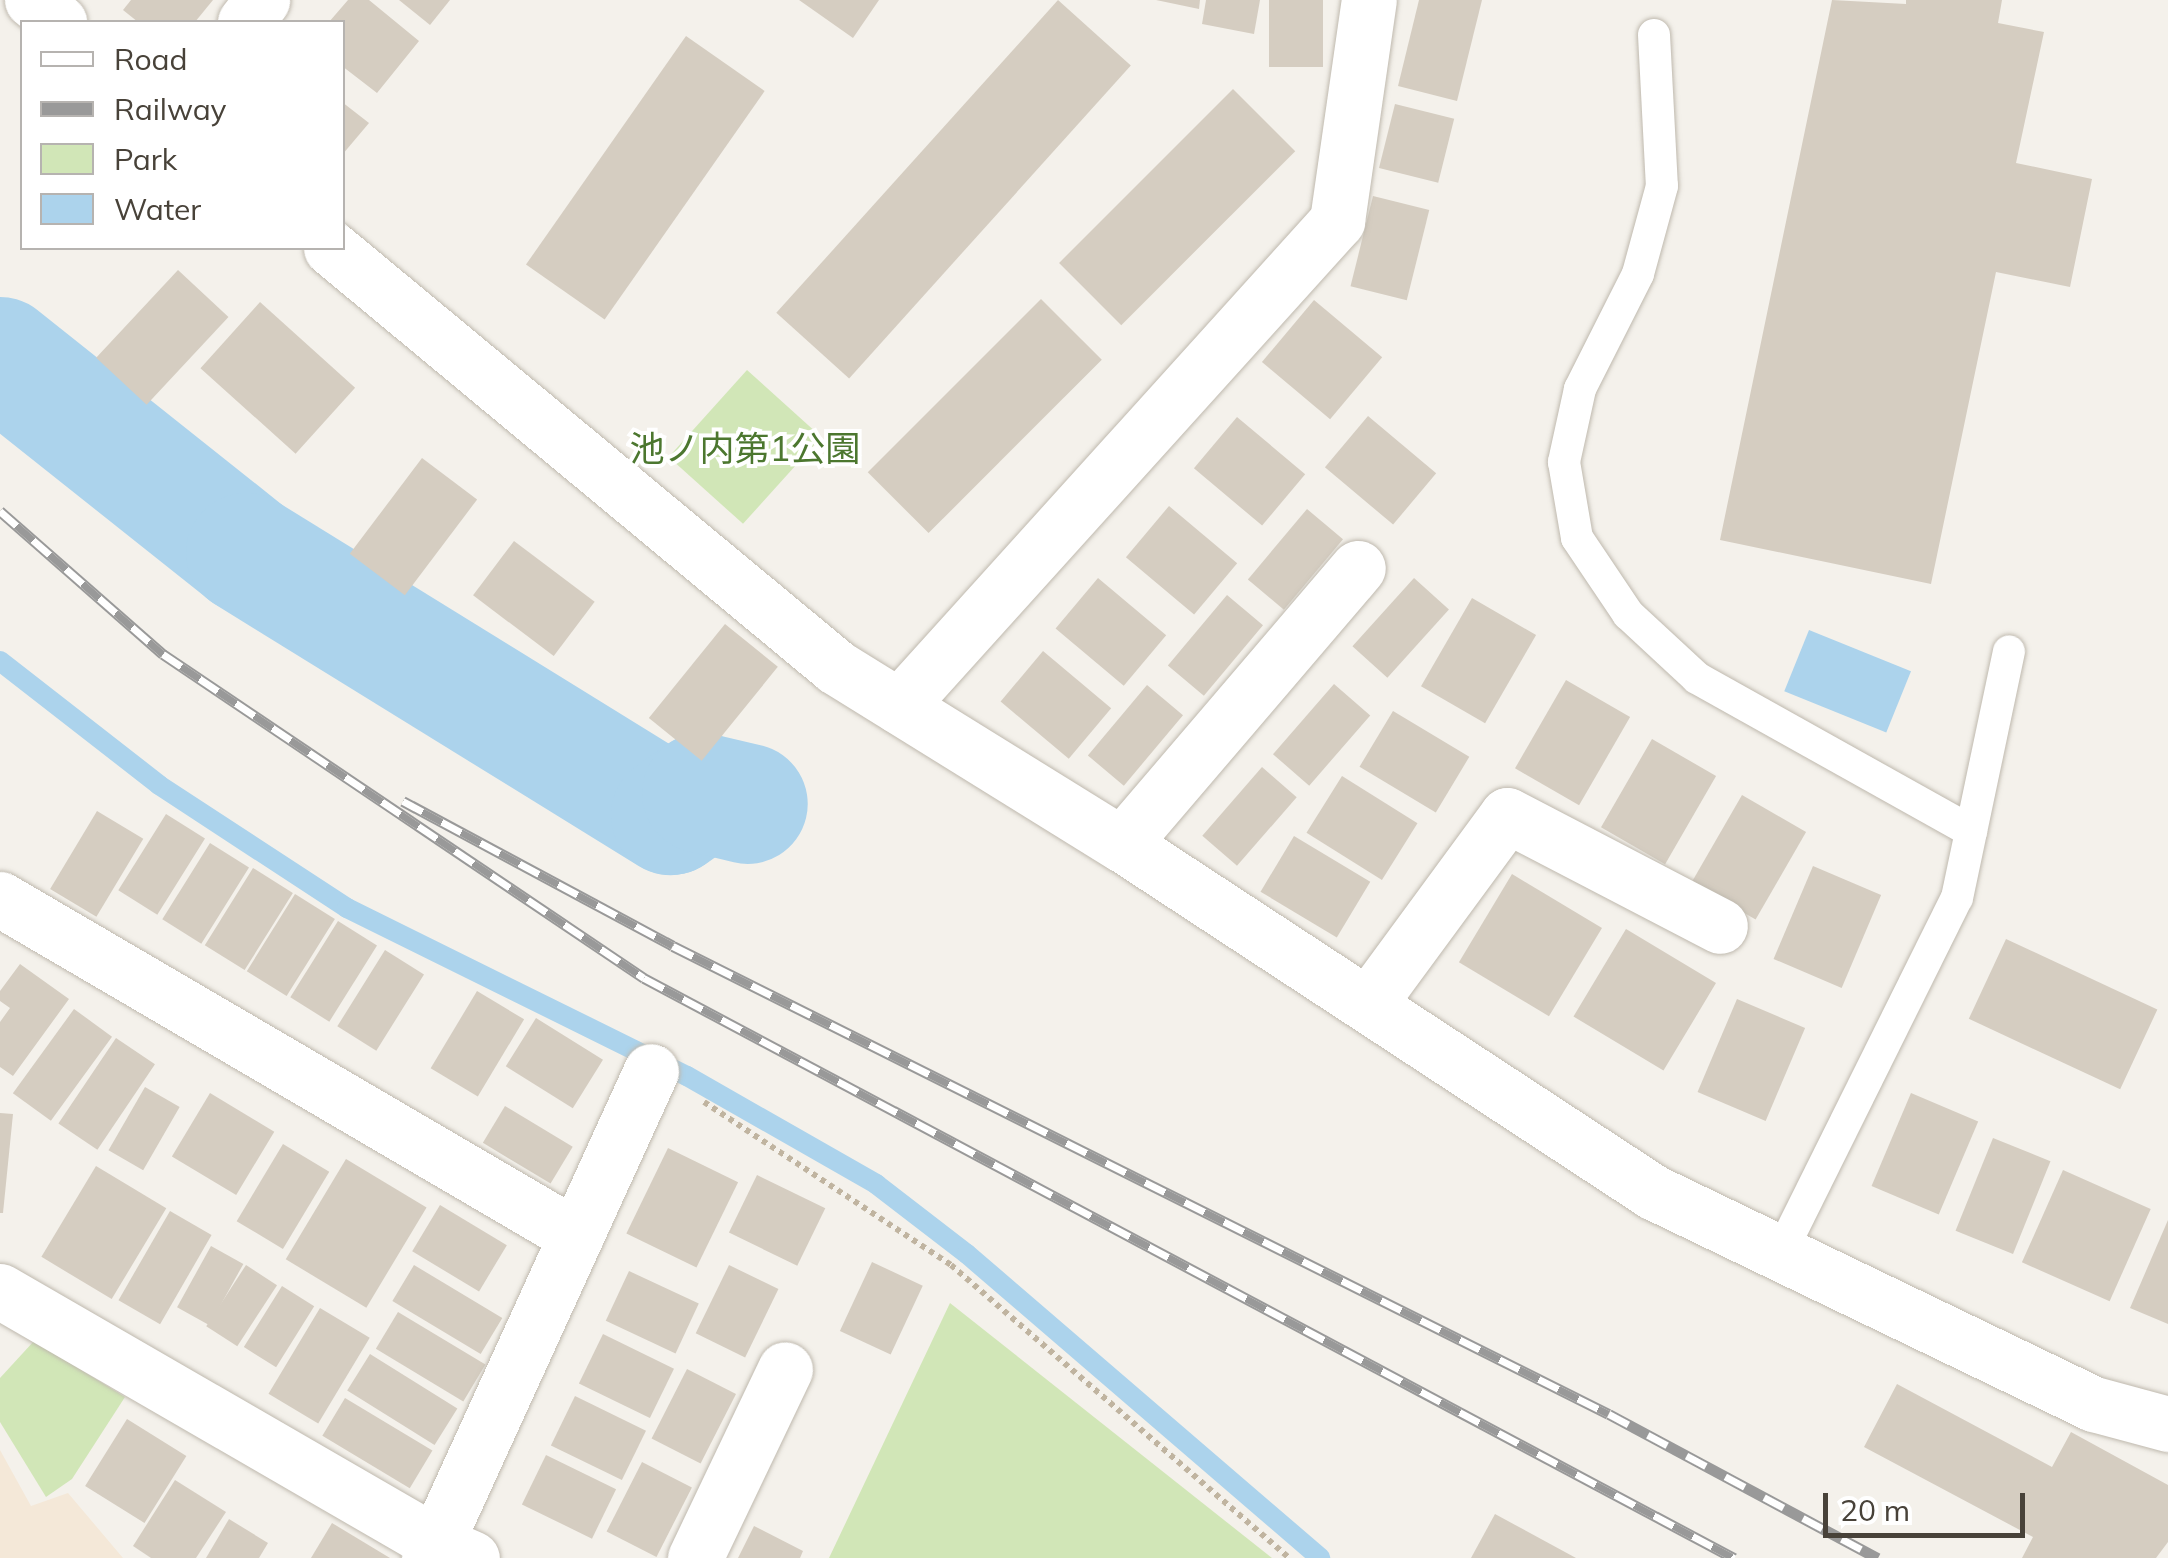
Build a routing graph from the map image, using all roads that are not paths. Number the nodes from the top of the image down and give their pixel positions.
1 (32, 0) edge
2 (262, 0) edge
3 (1369, 0) edge
4 (57, 20) edge
5 (247, 20) edge
6 (1654, 35) dead end
7 (332, 250) edge
8 (1358, 568) dead end
9 (2009, 651) dead end
10 (900, 706) junction
11 (1972, 831) junction
12 (1122, 844) junction
13 (0, 898) edge
14 (1720, 926) dead end
15 (1368, 1003) junction
16 (651, 1071) road end
17 (576, 1236) junction
18 (1781, 1252) junction
19 (0, 1291) edge
20 (786, 1369) dead end
21 (2168, 1424) edge
22 (446, 1553) edge
23 (694, 1558) edge

1 - 4 street
2 - 5 street
3 - 10 street
6 - 11 lane
7 - 10 street
8 - 12 street
9 - 11 lane
10 - 12 street
11 - 18 lane
12 - 15 street
13 - 17 street
14 - 15 street
15 - 18 street
16 - 17 street
17 - 22 street
18 - 21 street
19 - 22 street
20 - 23 street

